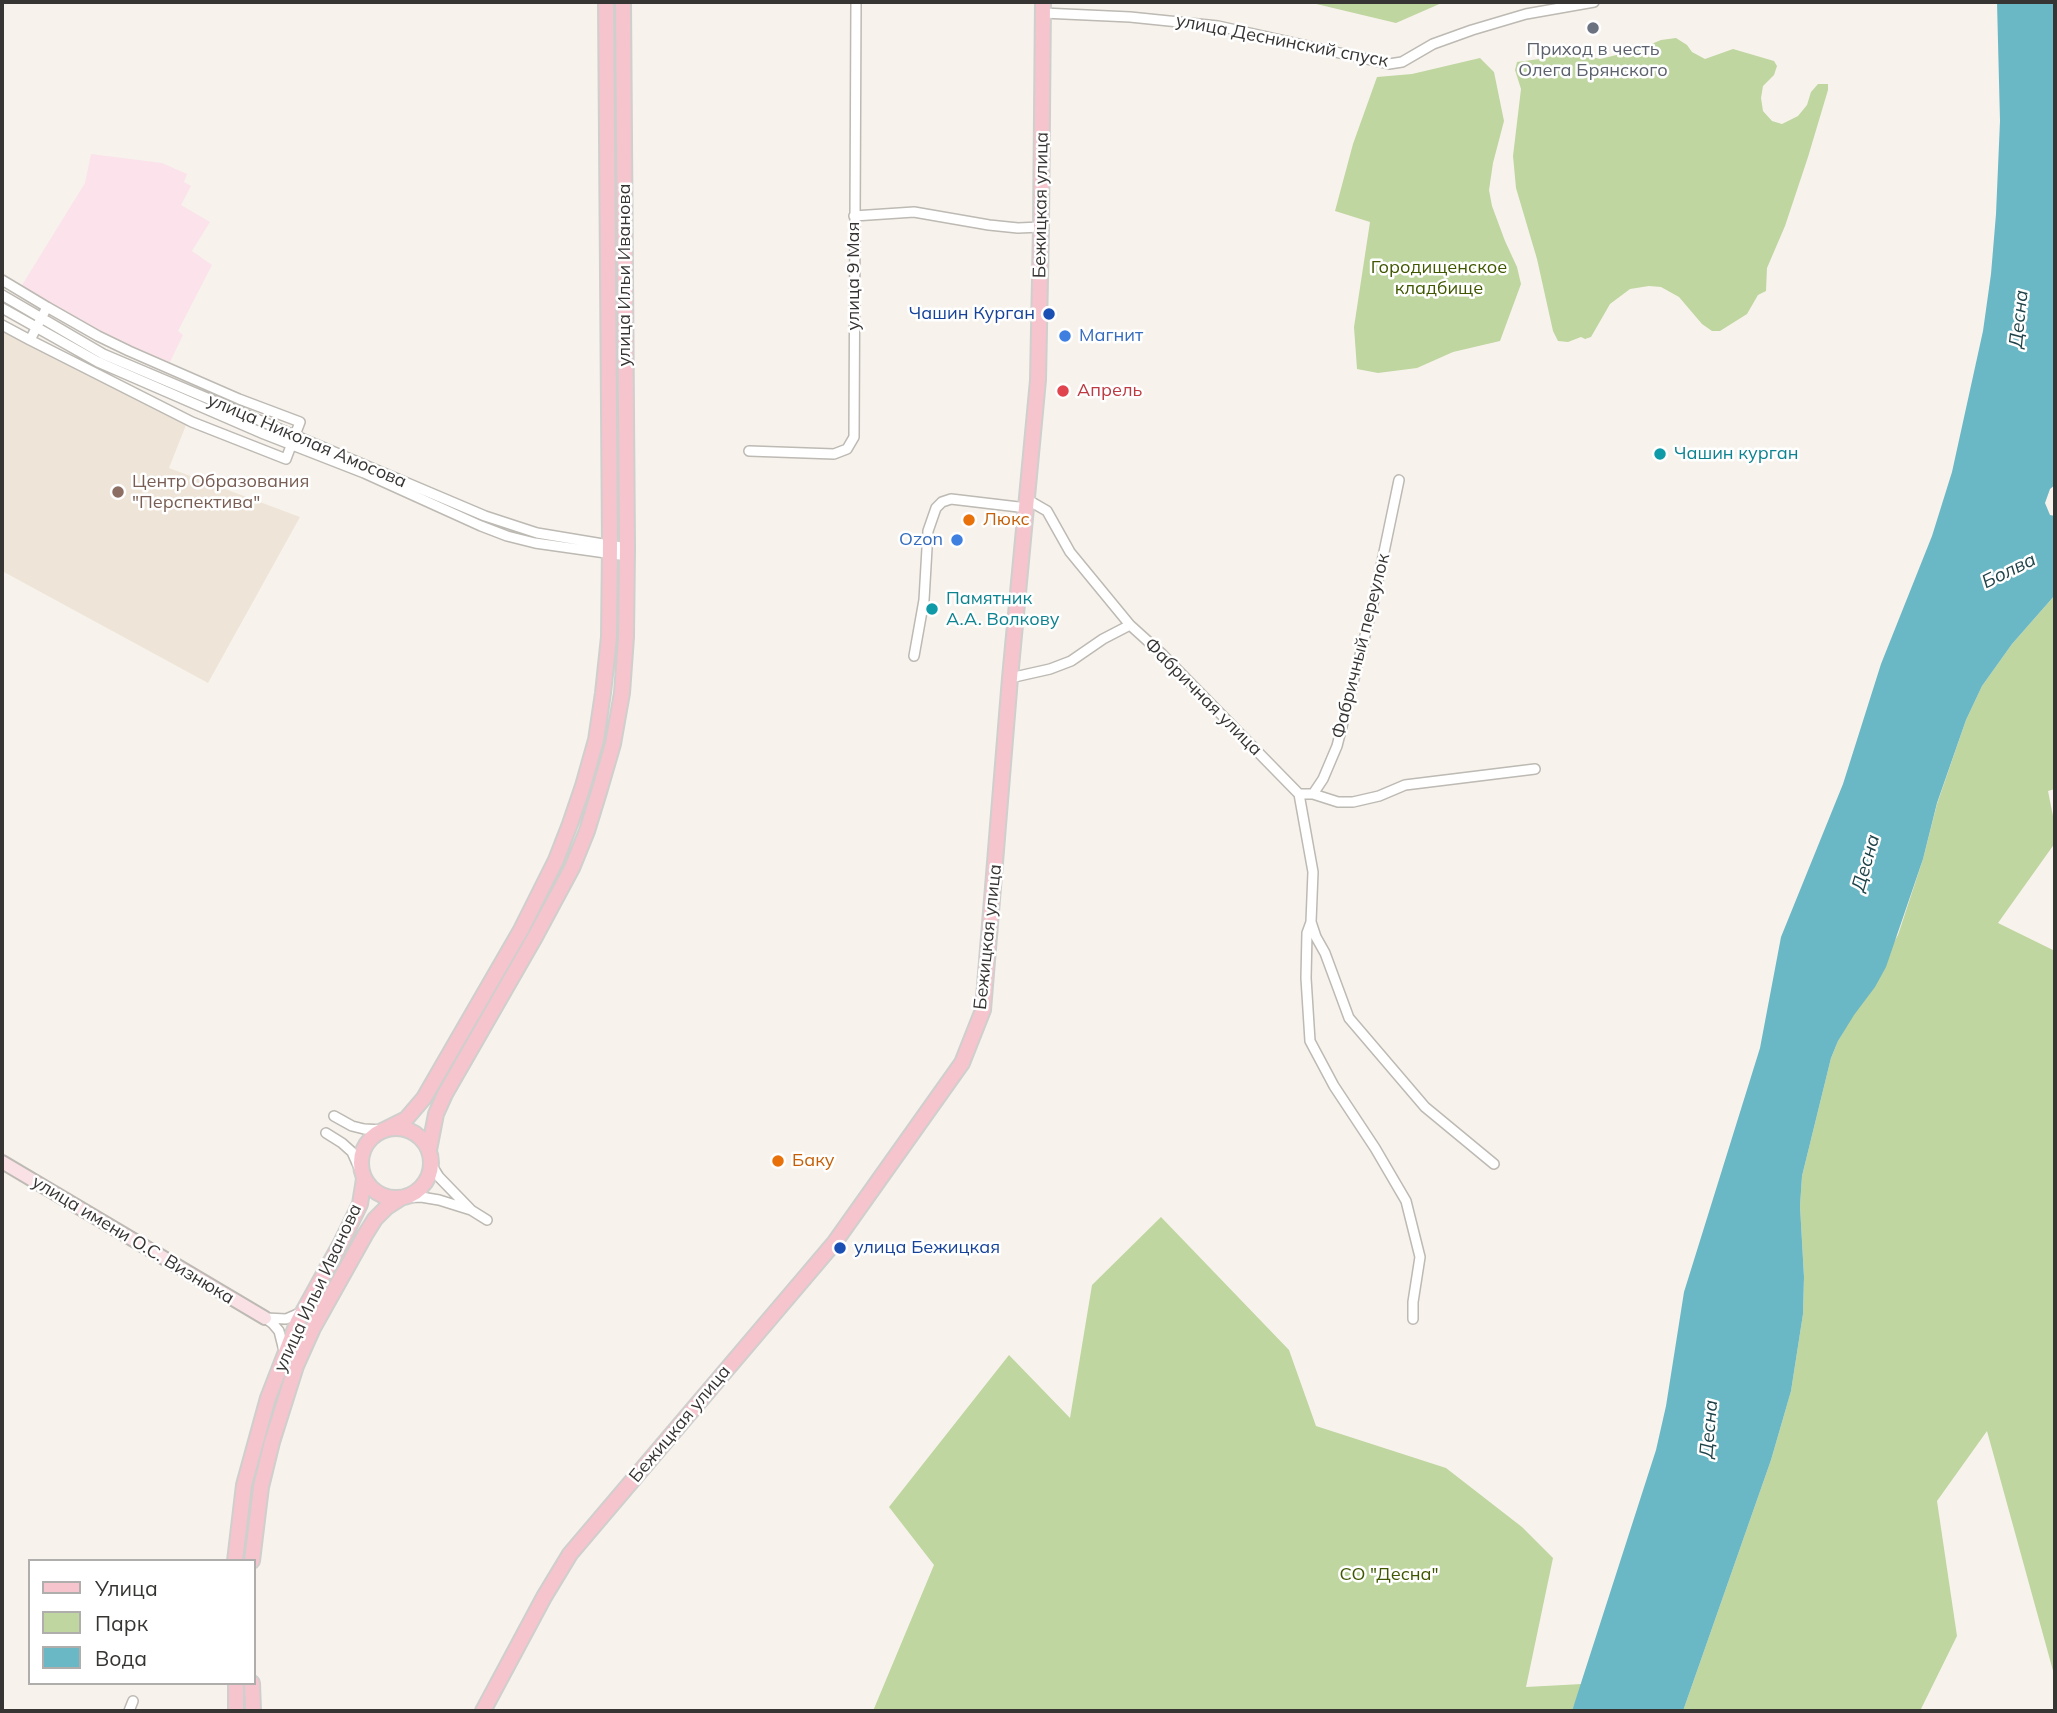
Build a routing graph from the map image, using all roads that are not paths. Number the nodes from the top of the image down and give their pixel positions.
1 (606, 2) edge
2 (623, 2) edge
3 (856, 2) edge
4 (1594, 2) edge
5 (1043, 8) edge
6 (854, 216) junction
7 (1041, 227) junction
8 (2, 281) edge
9 (2, 295) edge
10 (47, 307) junction
11 (2, 308) edge
12 (41, 319) junction
13 (2, 325) edge
14 (36, 328) junction
15 (30, 340) junction
16 (293, 440) junction
17 (749, 451) dead end
18 (1399, 480) dead end
19 (1028, 504) junction
20 (610, 550) junction
21 (627, 552) junction
22 (1130, 625) junction
23 (914, 656) dead end
24 (1010, 678) junction
25 (1535, 769) dead end
26 (1299, 794) junction
27 (1313, 794) junction
28 (1311, 922) junction
29 (334, 1116) dead end
30 (384, 1130) junction
31 (326, 1133) dead end
32 (430, 1157) junction
33 (2, 1162) edge
34 (1494, 1164) dead end
35 (365, 1179) junction
36 (401, 1198) junction
37 (471, 1210) junction
38 (487, 1220) dead end
39 (304, 1311) junction
40 (265, 1318) junction
41 (1413, 1319) dead end
42 (285, 1354) junction
43 (235, 1559) edge
44 (252, 1559) edge
45 (236, 1685) edge
46 (252, 1685) edge
47 (134, 1701) dead end
48 (129, 1711) edge
49 (236, 1711) edge
50 (253, 1711) edge
51 (483, 1711) edge

1 - 20 main road, улица Ильи Иванова
2 - 21 main road, улица Ильи Иванова
3 - 6 street, улица 9 Мая
4 - 5 street, улица Деснинский спуск
5 - 7 main road, Бежицкая улица
6 - 7 street
6 - 17 street, улица 9 Мая
7 - 19 main road, Бежицкая улица
8 - 10 street
9 - 12 street, улица Николая Амосова
10 - 12 street
10 - 16 street
11 - 14 street, улица Николая Амосова
12 - 14 street
12 - 16 street, улица Николая Амосова
13 - 15 street
14 - 15 street
14 - 16 street, улица Николая Амосова
15 - 16 street
16 - 20 street, улица Николая Амосова
18 - 27 street, Фабричный переулок
19 - 22 street, Фабричная улица
19 - 23 street
19 - 24 main road, Бежицкая улица
20 - 21 street, улица Николая Амосова
20 - 30 main road, улица Ильи Иванова
21 - 32 main road, улица Ильи Иванова
22 - 24 street
22 - 26 street, Фабричная улица
24 - 51 main road, Бежицкая улица
25 - 27 street
26 - 27 street
26 - 28 street
28 - 34 street
28 - 41 street
29 - 30 street
30 - 32 main road
30 - 35 main road
31 - 35 street
32 - 36 main road
32 - 37 street
33 - 40 street, улица имени О.С. Визнюка
35 - 36 main road
35 - 39 main road, улица Ильи Иванова
36 - 37 street
36 - 44 main road, улица Ильи Иванова
37 - 38 street
39 - 40 street
39 - 42 main road, улица Ильи Иванова
40 - 42 street
42 - 43 main road, улица Ильи Иванова
45 - 49 main road
46 - 50 main road
47 - 48 street

